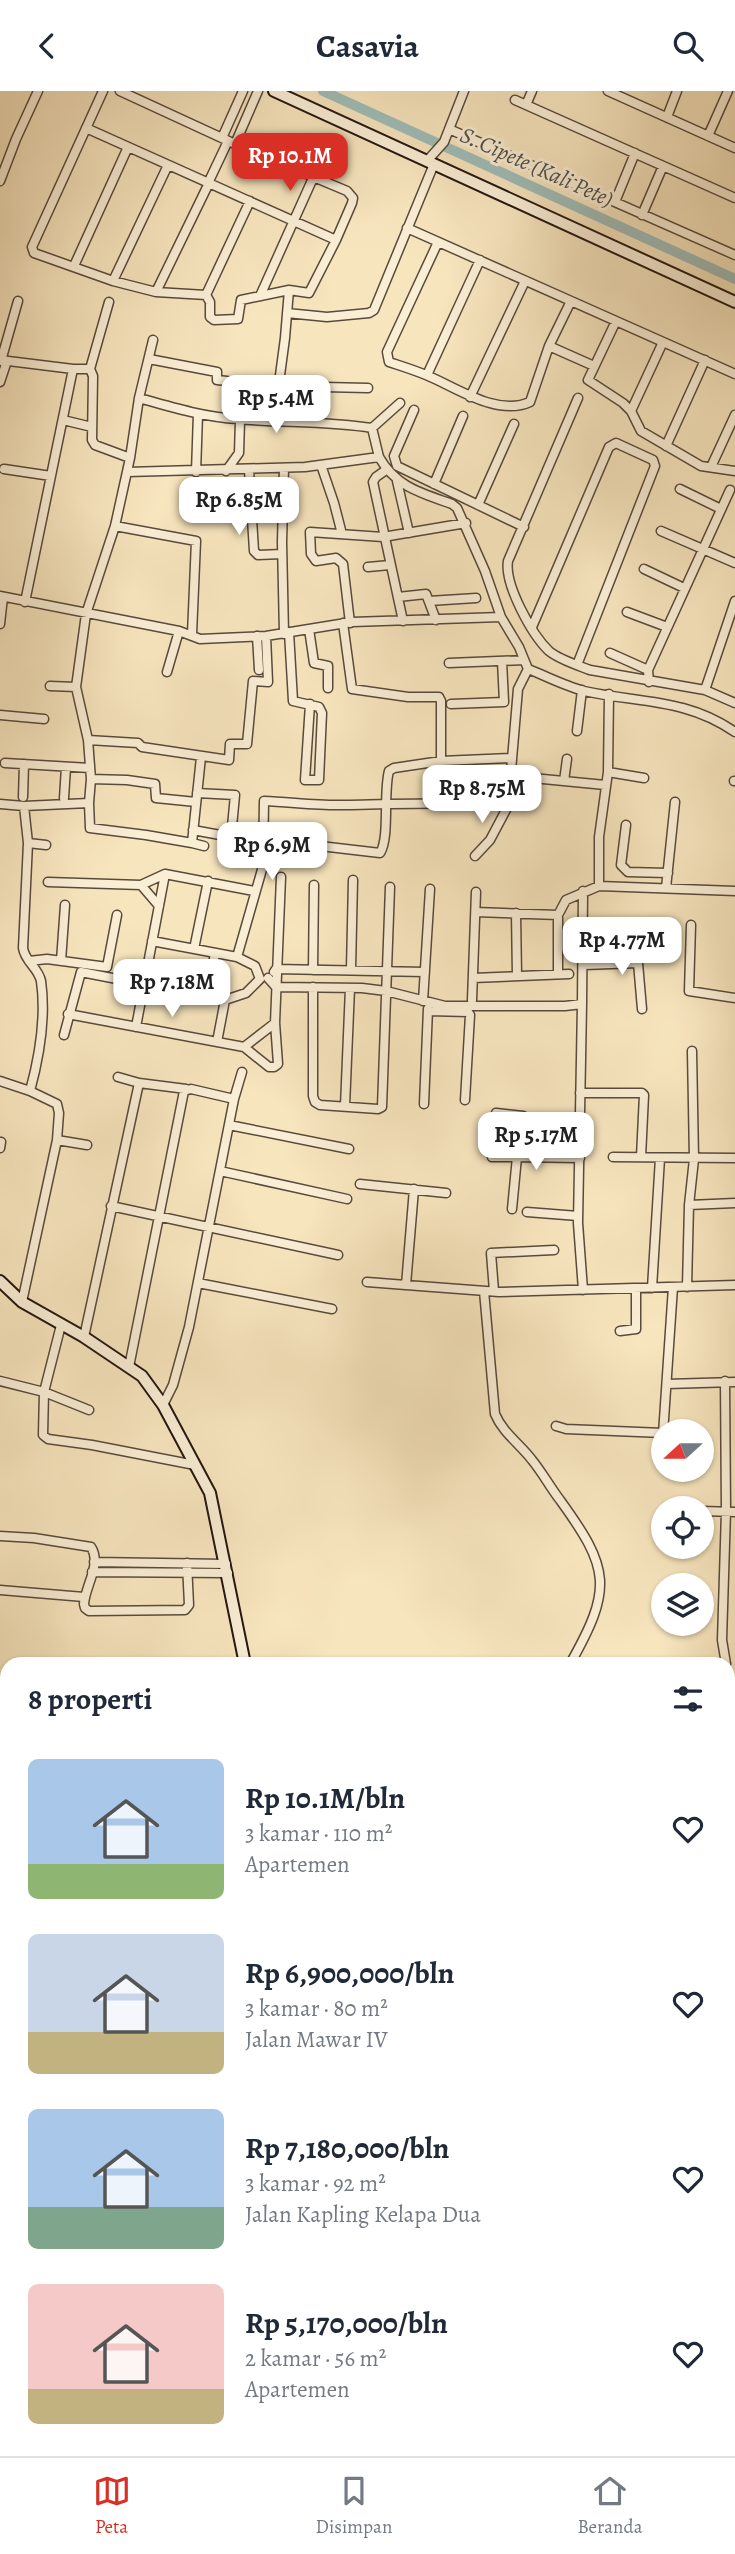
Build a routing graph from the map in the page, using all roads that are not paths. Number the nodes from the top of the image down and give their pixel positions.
1 (38, 91) edge
2 (103, 91) edge
3 (120, 91) edge
4 (243, 91) edge
5 (258, 91) edge
6 (274, 91) edge
7 (464, 91) edge
8 (532, 91) edge
9 (608, 91) edge
10 (677, 91) edge
11 (728, 91) edge
12 (626, 95) edge
13 (515, 100) dead end
14 (526, 105) junction
15 (667, 117) junction
16 (86, 128) junction
17 (449, 129) junction
18 (708, 136) junction
19 (228, 141) junction
20 (128, 146) junction
21 (735, 148) edge
22 (635, 153) junction
23 (430, 161) junction
24 (168, 165) junction
25 (663, 166) junction
26 (2, 170) edge
27 (313, 178) junction
28 (0, 181) edge
29 (209, 181) junction
30 (735, 198) edge
31 (250, 201) junction
32 (615, 202) junction
33 (642, 215) junction
34 (293, 220) junction
35 (407, 228) junction
36 (336, 240) junction
37 (438, 242) junction
38 (735, 255) edge
39 (481, 260) junction
40 (74, 266) junction
41 (113, 281) junction
42 (525, 281) junction
43 (289, 290) junction
44 (156, 292) junction
45 (206, 295) junction
46 (260, 296) junction
47 (18, 301) dead end
48 (571, 301) junction
49 (109, 302) dead end
50 (735, 302) edge
51 (287, 313) junction
52 (615, 321) junction
53 (153, 340) dead end
54 (663, 342) junction
55 (549, 346) junction
56 (149, 359) junction
57 (705, 360) junction
58 (3, 361) edge
59 (594, 366) junction
60 (73, 369) junction
61 (90, 369) junction
62 (735, 374) edge
63 (427, 375) junction
64 (226, 381) dead end
65 (0, 382) edge
66 (278, 386) junction
67 (241, 388) dead end
68 (369, 388) dead end
69 (470, 397) junction
70 (139, 398) junction
71 (578, 398) dead end
72 (400, 403) dead end
73 (414, 410) dead end
74 (631, 411) junction
75 (198, 414) junction
76 (735, 415) edge
77 (463, 416) dead end
78 (63, 420) junction
79 (240, 420) junction
80 (274, 420) junction
81 (514, 424) dead end
82 (92, 427) junction
83 (372, 428) junction
84 (666, 446) junction
85 (379, 457) junction
86 (130, 458) junction
87 (321, 465) junction
88 (711, 467) junction
89 (284, 468) junction
90 (4, 470) dead end
91 (249, 470) junction
92 (386, 470) junction
93 (226, 471) junction
94 (735, 471) edge
95 (127, 472) junction
96 (196, 472) junction
97 (51, 476) junction
98 (397, 481) junction
99 (434, 484) junction
100 (680, 489) dead end
101 (730, 490) dead end
102 (478, 505) junction
103 (721, 509) junction
104 (466, 523) junction
105 (115, 526) junction
106 (524, 527) junction
107 (661, 531) dead end
108 (408, 533) junction
109 (342, 534) junction
110 (383, 537) junction
111 (702, 548) junction
112 (282, 554) junction
113 (735, 563) edge
114 (390, 565) junction
115 (368, 567) dead end
116 (644, 569) dead end
117 (684, 588) junction
118 (1, 596) edge
119 (398, 597) junction
120 (476, 598) dead end
121 (429, 601) junction
122 (735, 601) edge
123 (25, 602) junction
124 (628, 612) dead end
125 (86, 614) junction
126 (501, 617) junction
127 (436, 620) junction
128 (403, 621) junction
129 (346, 623) junction
130 (0, 624) edge
131 (532, 627) junction
132 (667, 627) junction
133 (309, 629) junction
134 (179, 631) junction
135 (286, 633) junction
136 (192, 634) junction
137 (262, 636) junction
138 (610, 653) dead end
139 (524, 660) junction
140 (502, 661) junction
141 (449, 663) dead end
142 (577, 665) junction
143 (528, 669) junction
144 (259, 670) dead end
145 (648, 670) junction
146 (167, 673) dead end
147 (649, 682) junction
148 (50, 686) dead end
149 (76, 687) junction
150 (328, 688) dead end
151 (582, 690) junction
152 (705, 690) junction
153 (609, 694) junction
154 (735, 703) edge
155 (310, 704) junction
156 (451, 704) dead end
157 (0, 715) edge
158 (44, 719) dead end
159 (577, 731) dead end
160 (735, 732) edge
161 (88, 740) junction
162 (201, 757) junction
163 (512, 758) junction
164 (567, 759) dead end
165 (441, 761) junction
166 (5, 763) dead end
167 (24, 764) junction
168 (66, 767) junction
169 (90, 768) junction
170 (608, 772) junction
171 (512, 776) junction
172 (644, 778) dead end
173 (91, 779) junction
174 (564, 781) junction
175 (605, 785) junction
176 (64, 798) dead end
177 (196, 798) junction
178 (23, 802) junction
179 (675, 802) dead end
180 (0, 803) edge
181 (89, 803) junction
182 (386, 803) junction
183 (441, 803) junction
184 (508, 806) junction
185 (626, 825) dead end
186 (193, 830) junction
187 (231, 837) junction
188 (28, 843) junction
189 (192, 843) junction
190 (303, 844) dead end
191 (46, 845) dead end
192 (204, 846) dead end
193 (475, 856) dead end
194 (229, 858) dead end
195 (668, 873) junction
196 (166, 874) junction
197 (281, 877) dead end
198 (353, 880) dead end
199 (208, 881) junction
200 (48, 882) dead end
201 (141, 885) junction
202 (314, 885) dead end
203 (599, 886) junction
204 (390, 887) dead end
205 (666, 888) junction
206 (429, 889) dead end
207 (254, 891) junction
208 (583, 891) junction
209 (735, 891) edge
210 (476, 892) dead end
211 (65, 905) dead end
212 (159, 906) junction
213 (476, 912) junction
214 (516, 913) junction
215 (117, 915) dead end
216 (558, 915) junction
217 (691, 925) dead end
218 (152, 941) junction
219 (194, 949) junction
220 (215, 953) junction
221 (237, 957) junction
222 (29, 961) junction
223 (61, 961) junction
224 (584, 965) junction
225 (276, 969) junction
226 (351, 969) junction
227 (313, 970) junction
228 (387, 971) junction
229 (425, 972) junction
230 (558, 974) junction
231 (569, 974) dead end
232 (517, 976) junction
233 (473, 978) junction
234 (264, 979) junction
235 (144, 985) junction
236 (276, 987) junction
237 (313, 987) junction
238 (350, 988) junction
239 (386, 991) junction
240 (207, 997) junction
241 (735, 998) edge
242 (225, 1000) junction
243 (472, 1000) dead end
244 (582, 1004) junction
245 (427, 1005) junction
246 (642, 1009) dead end
247 (68, 1014) junction
248 (275, 1023) junction
249 (136, 1027) junction
250 (64, 1035) dead end
251 (217, 1042) junction
252 (244, 1048) junction
253 (692, 1051) dead end
254 (242, 1072) dead end
255 (118, 1077) dead end
256 (0, 1081) edge
257 (139, 1083) junction
258 (187, 1089) junction
259 (30, 1091) junction
260 (580, 1093) junction
261 (234, 1099) junction
262 (466, 1100) dead end
263 (424, 1104) dead end
264 (345, 1106) junction
265 (496, 1113) dead end
266 (229, 1125) junction
267 (580, 1126) junction
268 (57, 1140) junction
269 (1, 1142) edge
270 (87, 1145) dead end
271 (0, 1148) edge
272 (349, 1149) dead end
273 (492, 1157) dead end
274 (517, 1157) junction
275 (613, 1157) dead end
276 (641, 1157) junction
277 (580, 1158) junction
278 (660, 1158) junction
279 (735, 1158) edge
280 (694, 1159) junction
281 (220, 1171) junction
282 (360, 1184) dead end
283 (414, 1189) junction
284 (446, 1193) dead end
285 (347, 1199) dead end
286 (735, 1203) edge
287 (689, 1205) junction
288 (111, 1206) junction
289 (512, 1209) dead end
290 (527, 1212) dead end
291 (159, 1216) junction
292 (578, 1216) junction
293 (209, 1227) junction
294 (554, 1250) dead end
295 (338, 1255) dead end
296 (0, 1281) edge
297 (367, 1282) dead end
298 (198, 1283) junction
299 (406, 1285) junction
300 (735, 1285) edge
301 (673, 1287) junction
302 (687, 1287) junction
303 (638, 1288) junction
304 (652, 1288) junction
305 (583, 1290) junction
306 (489, 1291) junction
307 (22, 1302) junction
308 (332, 1309) dead end
309 (641, 1318) dead end
310 (61, 1325) junction
311 (620, 1331) dead end
312 (84, 1337) junction
313 (129, 1367) junction
314 (0, 1381) edge
315 (730, 1382) edge
316 (667, 1384) junction
317 (44, 1392) junction
318 (163, 1405) junction
319 (89, 1410) dead end
320 (664, 1419) edge
321 (556, 1426) dead end
322 (651, 1433) edge
323 (195, 1465) junction
324 (731, 1511) edge
325 (0, 1536) edge
326 (94, 1562) junction
327 (187, 1567) junction
328 (227, 1569) junction
329 (92, 1572) junction
330 (0, 1590) edge
331 (84, 1597) junction
332 (244, 1657) edge
333 (573, 1657) edge
334 (725, 1657) edge

1 - 26 street
2 - 16 street
3 - 19 street
4 - 19 street
5 - 19 street
6 - 23 street
7 - 17 street
8 - 14 street
9 - 12 street
10 - 15 street
11 - 18 street
12 - 15 street
13 - 14 street
14 - 22 street
15 - 18 street
16 - 20 street
16 - 40 street
17 - 23 street
17 - 32 street
18 - 21 street
19 - 27 street
19 - 29 street
20 - 24 street
20 - 40 street
22 - 25 street
22 - 32 street
23 - 35 street
23 - 50 street
24 - 29 street
24 - 41 street
25 - 30 street
25 - 33 street
26 - 28 street
27 - 34 street
27 - 36 street
29 - 31 street
29 - 44 street
31 - 34 street
31 - 45 street
32 - 33 street
33 - 38 street
34 - 36 street
34 - 46 street
35 - 37 street
35 - 51 street
36 - 43 street
37 - 39 street
37 - 63 street
39 - 42 street
39 - 63 street
40 - 41 street
41 - 44 street
42 - 48 street
42 - 69 street
43 - 46 street
43 - 51 street
44 - 45 street
45 - 46 street
47 - 58 street
48 - 52 street
48 - 55 street
49 - 61 street
51 - 66 street
52 - 54 street
52 - 59 street
53 - 56 street
54 - 57 street
54 - 74 street
55 - 59 street
55 - 69 street
56 - 64 street
56 - 70 street
57 - 62 street
57 - 84 street
58 - 60 street
58 - 65 street
59 - 74 street
60 - 61 street
60 - 78 street
61 - 82 street
63 - 69 street
66 - 68 street
66 - 80 street
67 - 79 street
70 - 75 street
70 - 86 street
71 - 106 street
72 - 83 street
73 - 99 street
74 - 84 street
75 - 79 street
75 - 96 street
76 - 88 street
77 - 99 street
78 - 82 street
78 - 97 street
79 - 80 street
79 - 93 street
80 - 83 street
81 - 102 street
82 - 86 street
83 - 85 street
84 - 88 street
85 - 87 street
85 - 92 street
86 - 95 street
87 - 89 street
87 - 109 street
88 - 94 street
89 - 91 street
89 - 112 street
90 - 97 street
91 - 93 street
91 - 112 street
92 - 98 street
92 - 110 street
93 - 96 street
95 - 96 street
95 - 105 street
97 - 123 street
98 - 104 street
98 - 108 street
99 - 102 street
100 - 103 street
101 - 103 street
102 - 106 street
103 - 111 street
104 - 108 street
104 - 126 street
105 - 125 street
105 - 136 street
106 - 131 street
107 - 111 street
108 - 110 street
109 - 110 street
109 - 129 street
110 - 114 street
111 - 113 street
111 - 117 street
112 - 135 street
114 - 115 street
114 - 119 street
116 - 117 street
117 - 132 street
118 - 123 street
118 - 130 street
119 - 121 street
119 - 128 street
120 - 121 street
121 - 127 street
122 - 152 street
123 - 125 street
124 - 132 street
125 - 134 street
125 - 149 street
126 - 127 street
126 - 139 street
127 - 128 street
128 - 129 street
129 - 133 street
129 - 165 street
131 - 142 street
131 - 142 street
132 - 145 street
133 - 135 street
133 - 150 street
134 - 136 street
134 - 146 street
135 - 137 street
135 - 155 street
136 - 137 street
137 - 144 street
137 - 162 street
138 - 145 street
139 - 140 street
139 - 143 street
140 - 141 street
140 - 156 street
142 - 147 street
143 - 151 street
143 - 163 street
145 - 147 street
147 - 152 street
148 - 149 street
149 - 161 street
151 - 153 street
151 - 159 street
152 - 154 street
153 - 160 street
153 - 170 street
155 - 155 street
157 - 158 street
161 - 162 street
161 - 169 street
162 - 177 street
163 - 165 street
163 - 171 street
164 - 174 street
165 - 182 street
165 - 183 street
166 - 167 street
167 - 168 street
167 - 178 street
168 - 169 street
168 - 176 street
169 - 173 street
170 - 172 street
170 - 175 street
171 - 174 street
171 - 184 street
173 - 177 street
173 - 181 street
174 - 175 street
175 - 203 street
177 - 186 street
177 - 187 street
178 - 180 street
178 - 181 street
178 - 188 street
179 - 195 street
181 - 189 street
182 - 183 street
182 - 190 street
182 - 207 street
183 - 184 street
184 - 193 street
185 - 195 street
186 - 187 street
186 - 189 street
187 - 194 street
188 - 191 street
188 - 222 street
189 - 192 street
195 - 205 street
196 - 199 street
196 - 201 street
196 - 212 street
197 - 225 street
198 - 226 street
199 - 207 street
199 - 219 street
200 - 201 street
201 - 212 street
202 - 227 street
203 - 205 street
203 - 208 street
204 - 228 street
205 - 209 street
206 - 229 street
207 - 221 street
208 - 216 street
208 - 224 street
210 - 213 street
211 - 223 street
212 - 218 street
213 - 214 street
213 - 233 street
214 - 216 street
214 - 232 street
215 - 223 street
216 - 230 street
217 - 241 street
218 - 219 street
218 - 235 street
219 - 220 street
220 - 221 street
220 - 240 street
221 - 234 street
222 - 223 street
222 - 259 street
224 - 244 street
224 - 246 street
225 - 227 street
225 - 234 street
225 - 236 street
226 - 227 street
226 - 228 street
228 - 229 street
228 - 239 street
229 - 245 street
230 - 231 street
230 - 232 street
232 - 233 street
233 - 243 street
234 - 236 street
234 - 242 street
235 - 240 street
235 - 247 street
235 - 249 street
236 - 237 street
236 - 248 street
237 - 238 street
237 - 264 street
238 - 239 street
238 - 264 street
239 - 245 street
239 - 264 street
240 - 242 street
242 - 251 street
244 - 245 street
244 - 260 street
245 - 262 street
245 - 263 street
247 - 249 street
247 - 250 street
248 - 252 street
248 - 252 street
249 - 251 street
251 - 252 street
253 - 280 street
254 - 261 street
255 - 257 street
256 - 259 street
257 - 258 street
257 - 288 street
258 - 261 street
258 - 291 street
259 - 268 street
260 - 267 street
260 - 276 street
261 - 266 street
265 - 267 street
266 - 272 street
266 - 281 street
267 - 277 street
268 - 270 street
268 - 307 street
269 - 271 street
273 - 274 street
274 - 277 street
274 - 289 street
275 - 276 street
276 - 278 street
277 - 292 street
278 - 280 street
278 - 304 street
279 - 280 street
280 - 287 street
281 - 285 street
281 - 293 street
282 - 283 street
283 - 284 street
283 - 299 street
286 - 287 street
287 - 302 street
288 - 291 street
288 - 312 street
290 - 292 street
291 - 293 street
291 - 313 street
292 - 305 street
293 - 295 street
293 - 298 street
294 - 306 street
296 - 307 street
297 - 299 street
298 - 308 street
298 - 318 street
299 - 306 street
300 - 302 street
301 - 302 street
301 - 304 street
301 - 316 street
303 - 304 street
303 - 305 street
303 - 309 street
303 - 311 street
305 - 306 street
306 - 333 street
307 - 310 street
310 - 312 street
310 - 317 street
312 - 313 street
313 - 318 street
314 - 317 street
315 - 316 street
315 - 324 street
316 - 320 street
317 - 319 street
317 - 323 street
318 - 323 street
321 - 322 street
323 - 328 street
324 - 334 street
325 - 326 street
326 - 327 street
326 - 329 street
327 - 328 street
327 - 329 street
327 - 331 street
328 - 332 street
329 - 331 street
330 - 331 street

